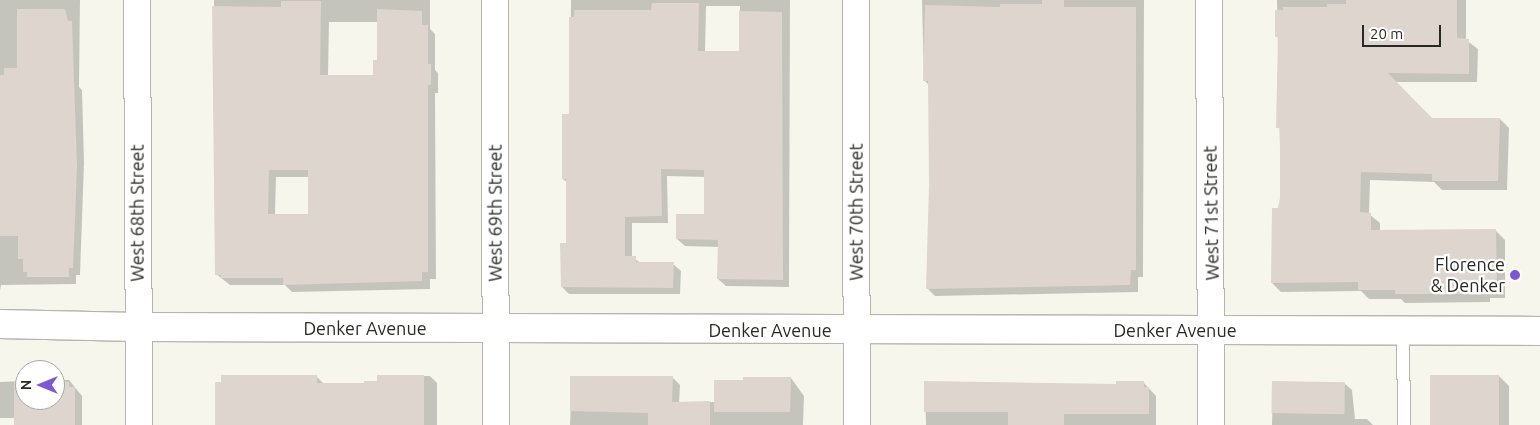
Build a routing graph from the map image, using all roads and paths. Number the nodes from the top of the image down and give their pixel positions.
1 (138, 0) edge
2 (495, 0) edge
3 (856, 0) edge
4 (1209, 0) edge
5 (0, 324) edge
6 (138, 327) junction
7 (496, 328) junction
8 (857, 330) junction
9 (1212, 330) junction
10 (1403, 331) junction
11 (1540, 331) edge
12 (139, 425) edge
13 (496, 425) edge
14 (857, 425) edge
15 (1211, 425) edge
16 (1404, 425) edge

1 - 6 street, West 68th Street
2 - 7 street, West 69th Street
3 - 8 street, West 70th Street
4 - 9 street, West 71st Street
5 - 6 street, Denker Avenue
6 - 7 street, Denker Avenue
6 - 12 street, West 68th Street
7 - 8 street, Denker Avenue
7 - 13 street, West 69th Street
8 - 9 street, Denker Avenue
8 - 14 street, West 70th Street
9 - 10 street, Denker Avenue
9 - 15 street, West 71st Street
10 - 11 street, Denker Avenue
10 - 16 lane

